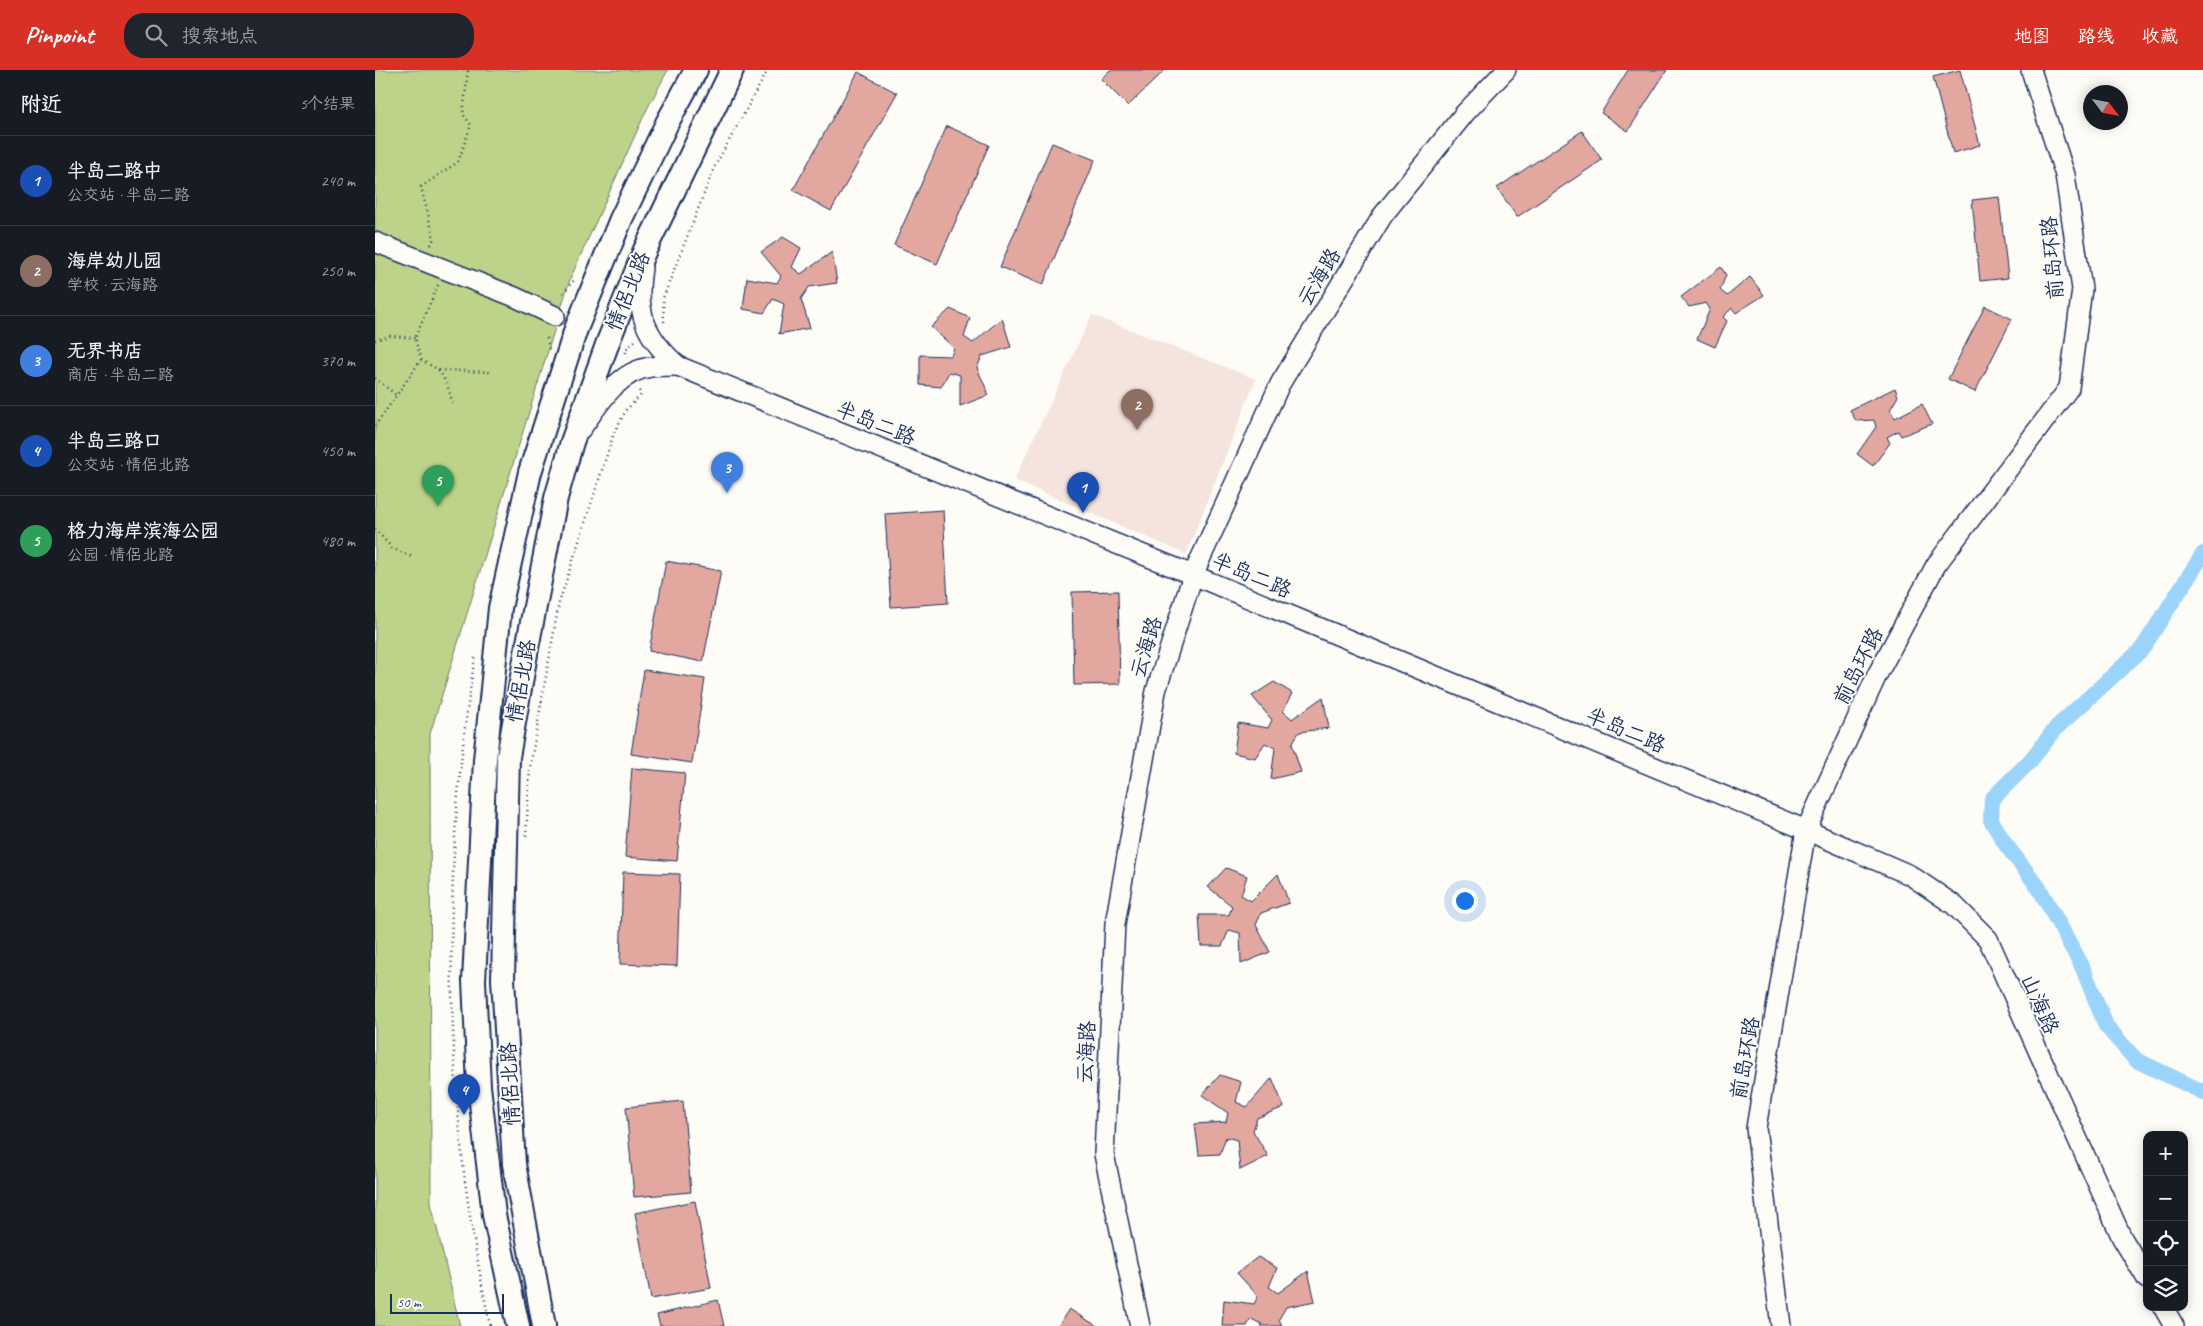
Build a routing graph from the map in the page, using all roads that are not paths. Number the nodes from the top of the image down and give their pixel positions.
1 (696, 70) edge
2 (732, 70) edge
3 (1506, 70) edge
4 (2031, 70) edge
5 (375, 242) edge
6 (644, 252) junction
7 (555, 316) dead end
8 (679, 366) junction
9 (572, 442) junction
10 (1193, 574) junction
11 (1806, 830) junction
12 (2143, 1272) edge
13 (2165, 1311) edge
14 (518, 1326) edge
15 (544, 1326) edge
16 (1141, 1326) edge
17 (1781, 1326) edge
18 (2174, 1326) edge

1 - 14 main road, 情侶北路
2 - 6 main road, 情侶北路
3 - 10 street, 云海路
4 - 11 street, 前岛环路
5 - 7 street
6 - 8 street
6 - 9 main road, 情侶北路
8 - 9 street
8 - 10 street, 半岛二路
9 - 15 main road, 情侶北路
10 - 11 street, 半岛二路
10 - 16 street, 云海路
11 - 12 street, 山海路
11 - 17 street, 前岛环路
13 - 18 street

